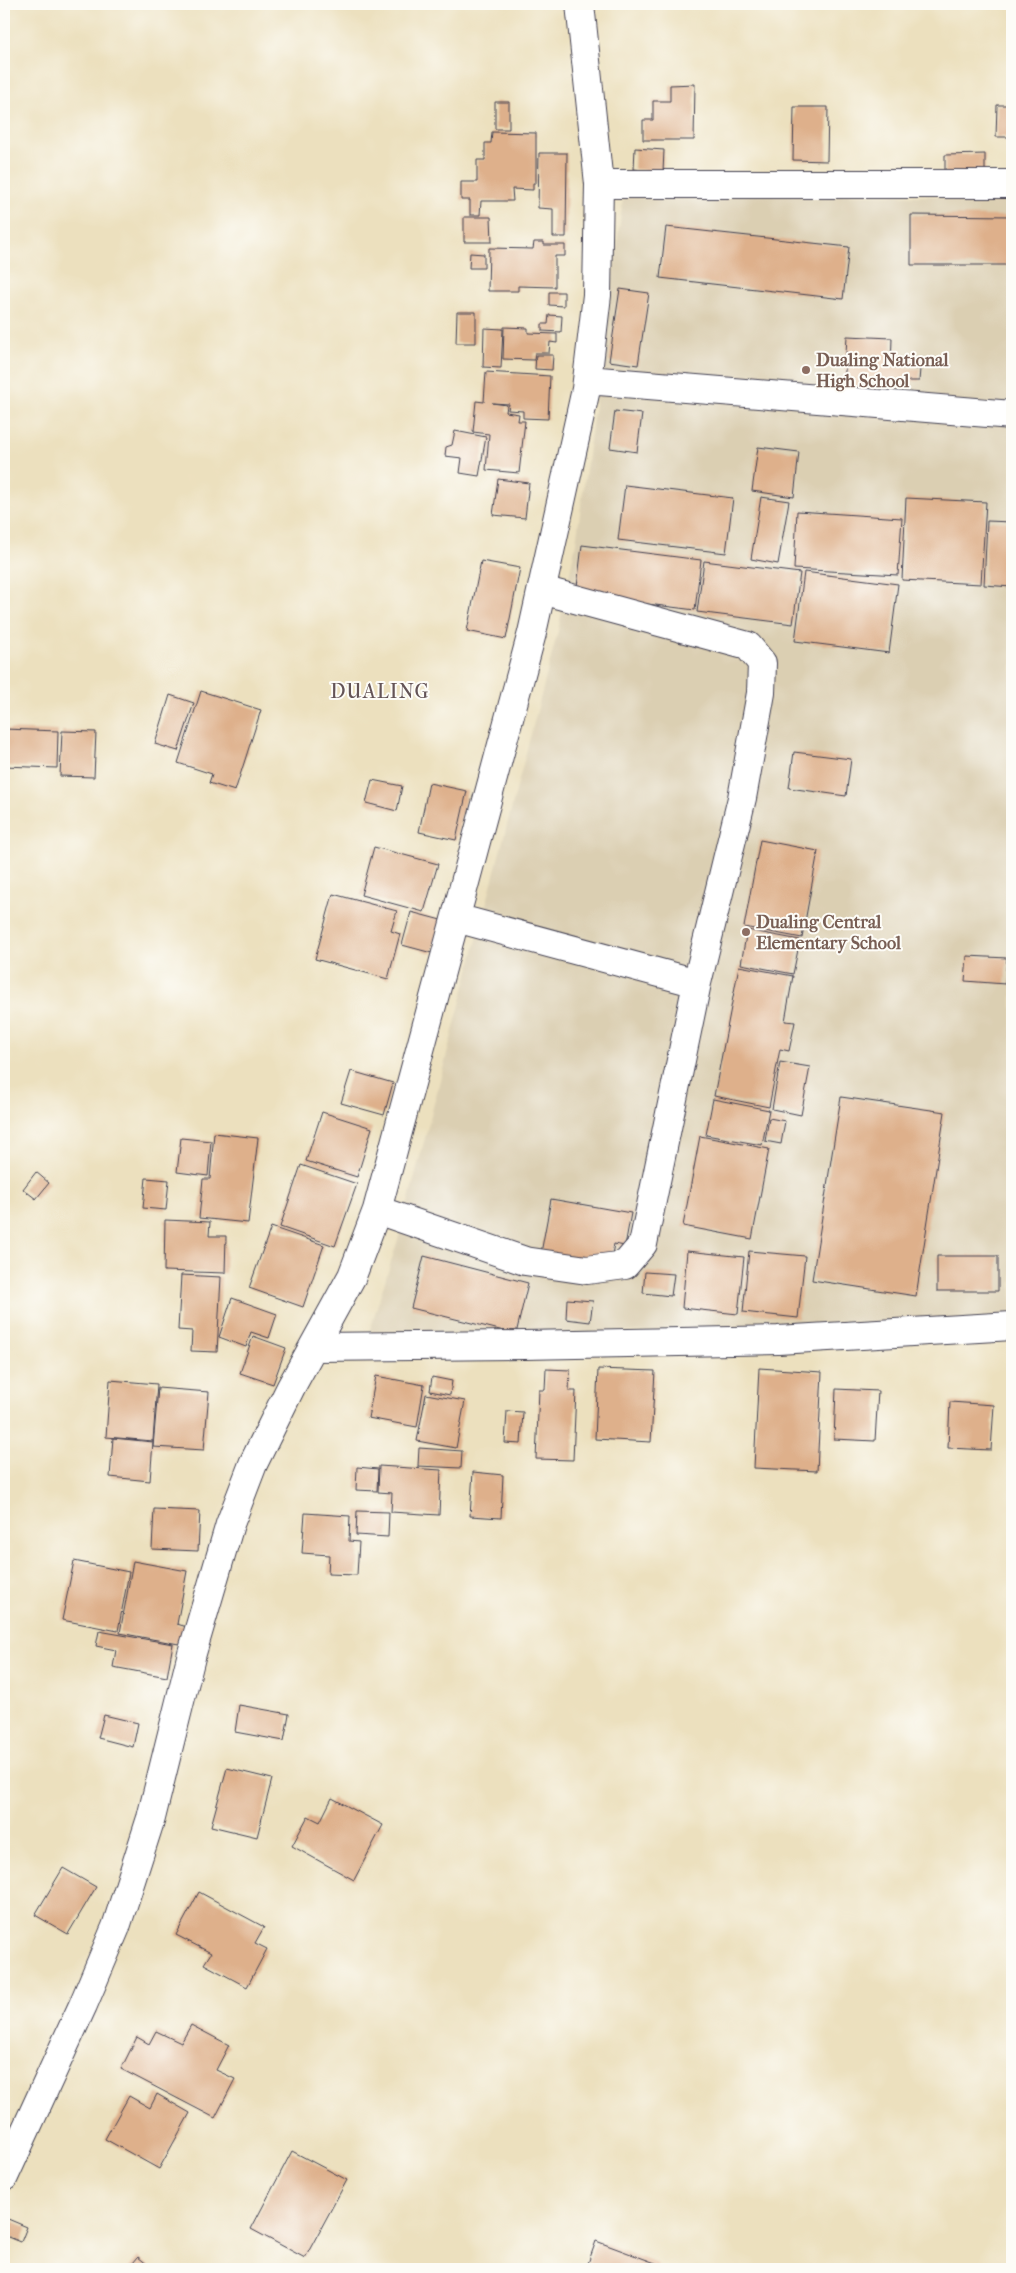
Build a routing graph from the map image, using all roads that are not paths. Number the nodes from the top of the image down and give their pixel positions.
1 (580, 4) edge
2 (599, 184) junction
3 (1012, 184) edge
4 (587, 380) junction
5 (1012, 415) edge
6 (542, 590) junction
7 (456, 918) junction
8 (697, 983) junction
9 (377, 1210) junction
10 (1012, 1326) edge
11 (314, 1347) junction
12 (4, 2177) edge

1 - 2 street
2 - 3 street
2 - 4 street
4 - 5 street
4 - 6 street
6 - 7 street
6 - 8 street
7 - 8 street
7 - 9 street
8 - 9 street
9 - 11 street
10 - 11 street
11 - 12 street

